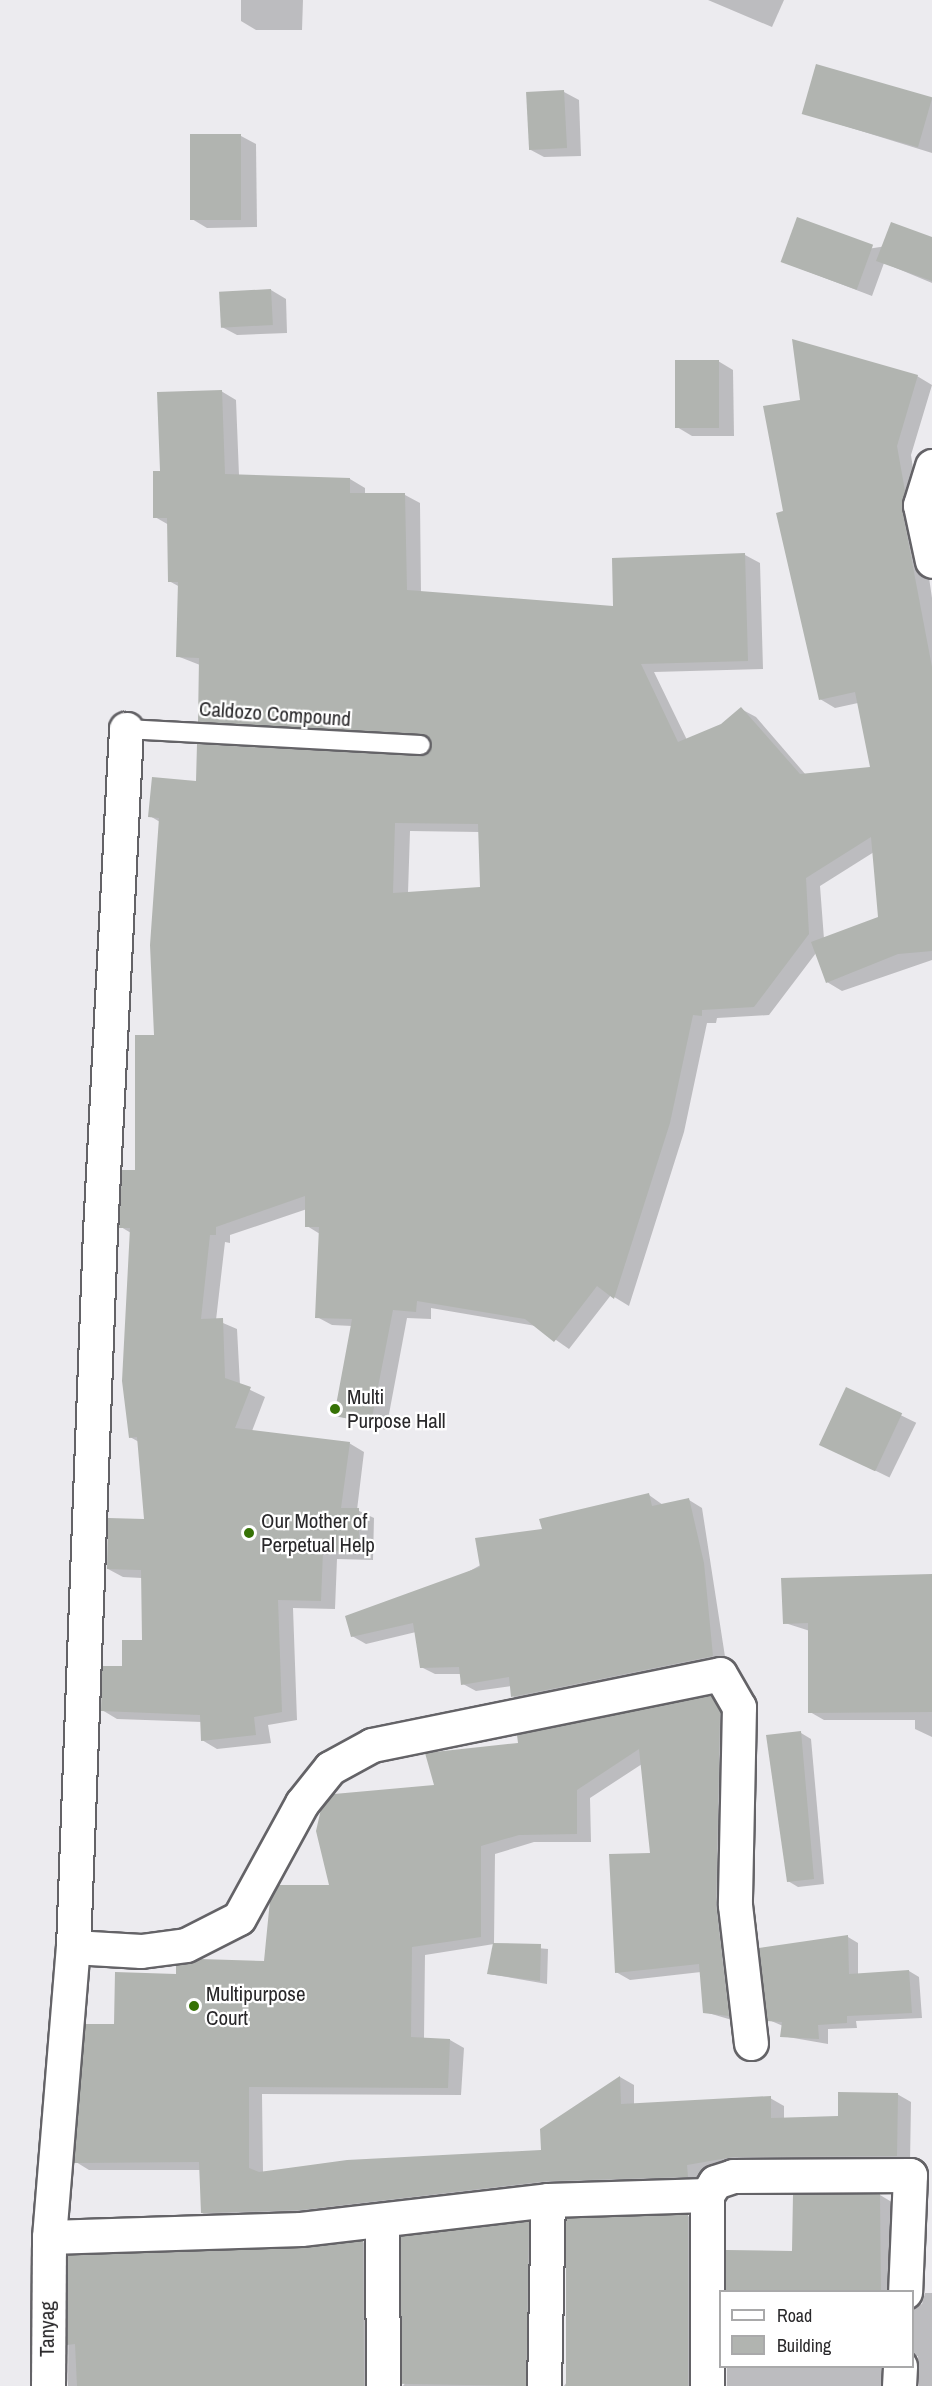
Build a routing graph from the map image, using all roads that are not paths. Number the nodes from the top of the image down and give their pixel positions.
1 (932, 465) edge
2 (932, 561) edge
3 (126, 729) joint
4 (421, 745) dead end
5 (73, 1947) junction
6 (751, 2043) dead end
7 (707, 2195) junction
8 (548, 2200) junction
9 (381, 2220) junction
10 (49, 2237) junction
11 (905, 2290) edge
12 (900, 2368) edge
13 (48, 2386) edge
14 (383, 2386) edge
15 (544, 2386) edge
16 (707, 2386) edge
17 (899, 2386) edge

1 - 2 street
3 - 4 lane, Caldozo Compound
3 - 5 street, Tanyag
5 - 6 street
5 - 10 street, Tanyag
7 - 8 street
7 - 11 street
7 - 16 street
8 - 9 street
8 - 15 street
9 - 10 street
9 - 14 street
10 - 13 street, Tanyag
12 - 17 street

